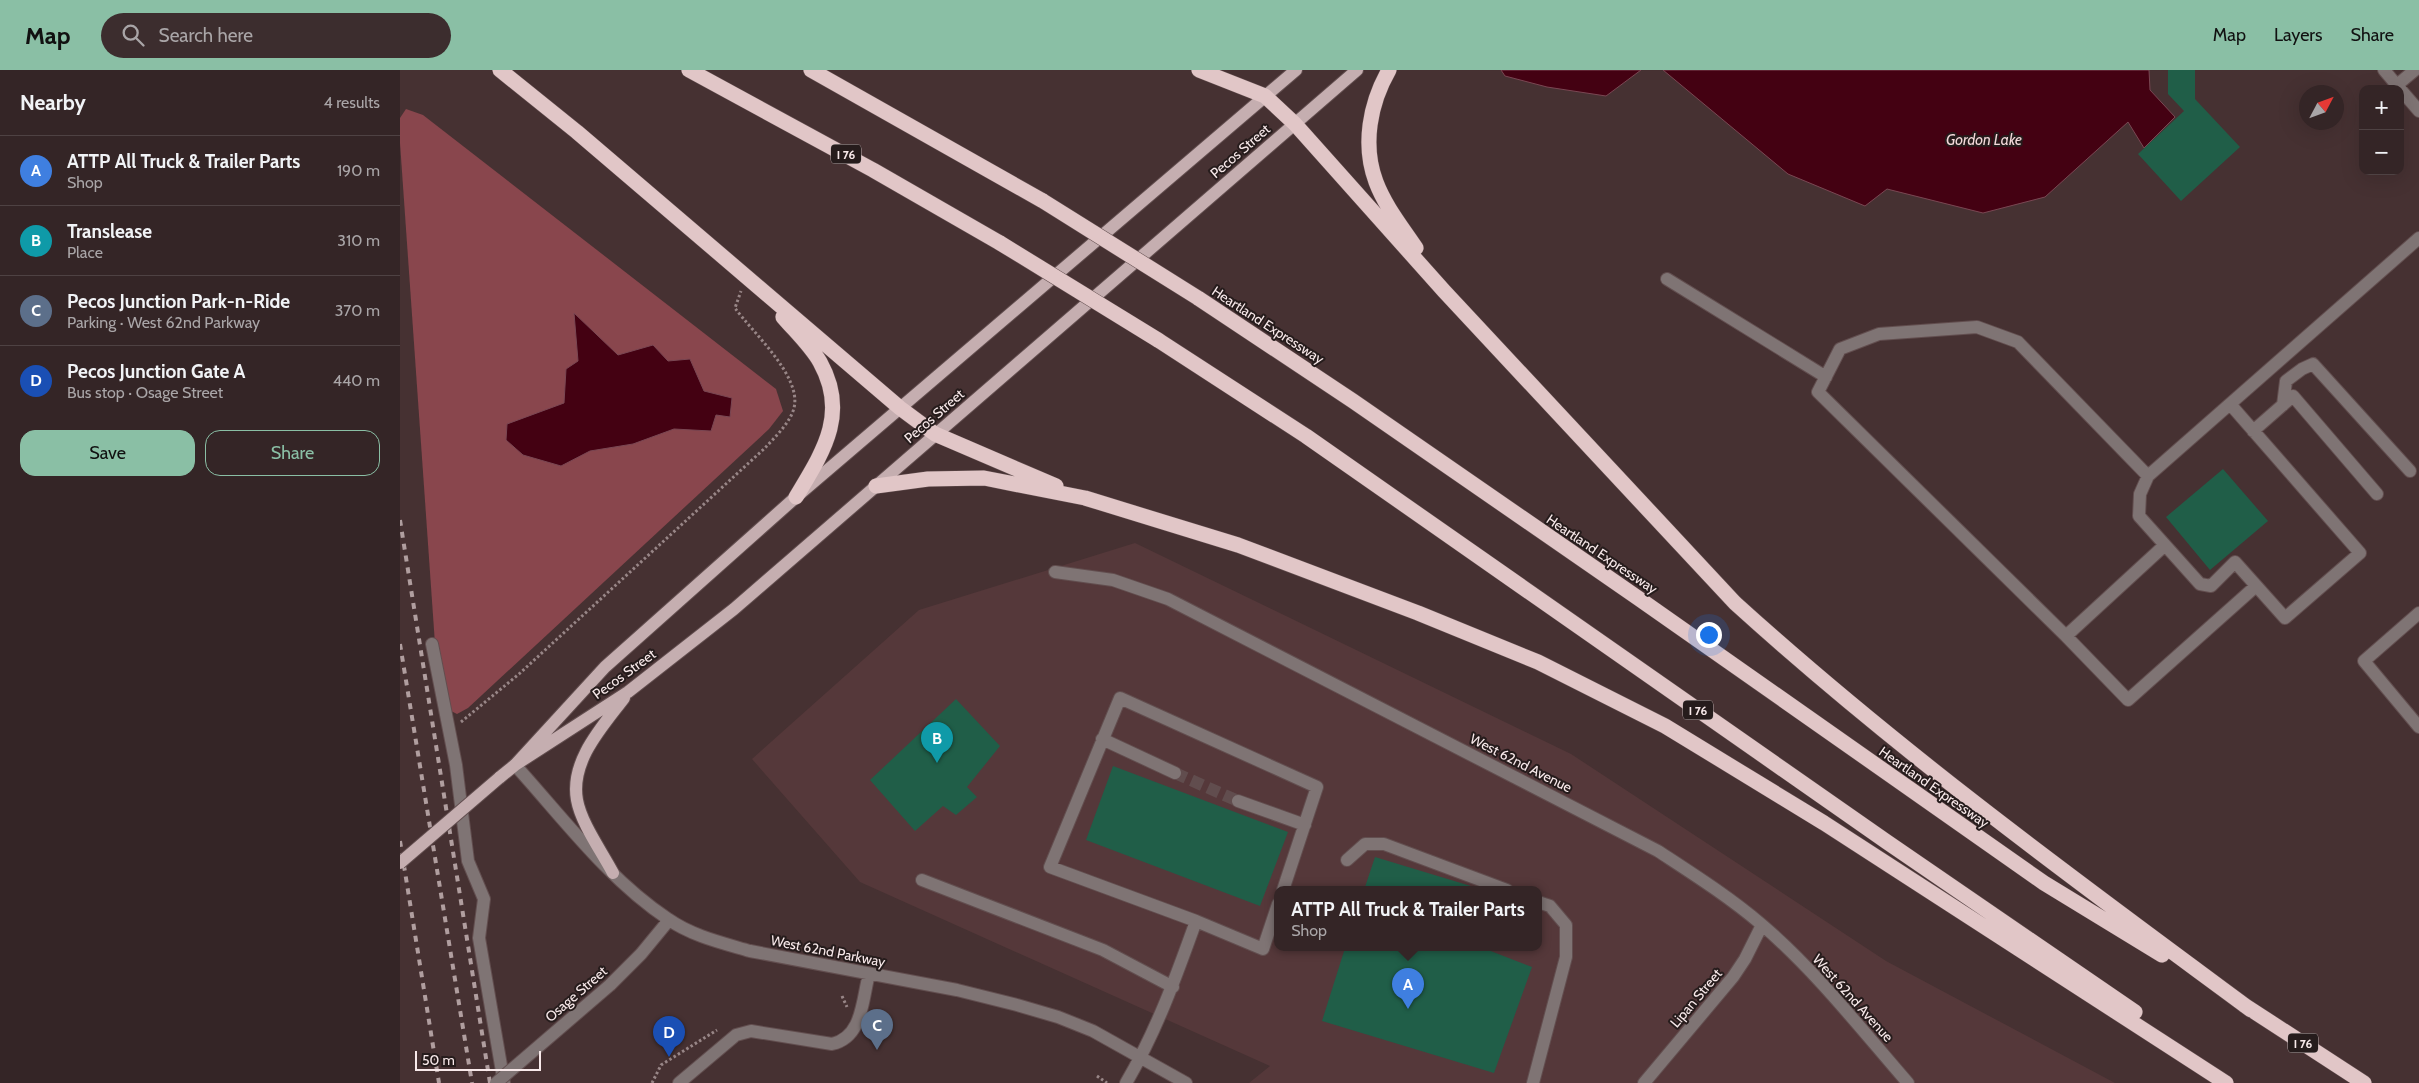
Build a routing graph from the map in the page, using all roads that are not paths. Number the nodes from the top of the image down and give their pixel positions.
1 (500, 70) edge
2 (689, 70) edge
3 (811, 70) edge
4 (1199, 70) edge
5 (1296, 70) edge
6 (1357, 70) edge
7 (1388, 70) edge
8 (2384, 70) edge
9 (2415, 70) edge
10 (2396, 85) edge
11 (2402, 85) edge
12 (2404, 94) edge
13 (1265, 96) junction
14 (2419, 111) edge
15 (1295, 124) junction
16 (2419, 238) edge
17 (1667, 278) dead end
18 (751, 281) junction
19 (1444, 291) junction
20 (1826, 377) junction
21 (2230, 404) junction
22 (2283, 405) junction
23 (900, 408) junction
24 (2253, 431) junction
25 (935, 434) junction
26 (2410, 472) dead end
27 (2148, 476) junction
28 (876, 486) junction
29 (2377, 494) dead end
30 (796, 497) junction
31 (1084, 498) junction
32 (2165, 545) junction
33 (1056, 572) dead end
34 (2256, 586) junction
35 (2419, 614) edge
36 (2066, 636) junction
37 (432, 644) dead end
38 (628, 692) junction
39 (2419, 727) edge
40 (1102, 739) junction
41 (515, 765) junction
42 (1175, 773) tunnel mouth
43 (1238, 801) tunnel mouth
44 (1305, 825) junction
45 (1347, 860) dead end
46 (400, 863) edge
47 (613, 872) junction
48 (922, 880) dead end
49 (1284, 886) edge
50 (1496, 886) edge
51 (1542, 903) edge
52 (1274, 916) edge
53 (669, 920) junction
54 (1196, 922) junction
55 (1762, 925) junction
56 (869, 974) junction
57 (1173, 987) junction
58 (2251, 1010) junction
59 (1141, 1057) junction
60 (2357, 1081) edge
61 (496, 1083) edge
62 (504, 1083) edge
63 (679, 1083) edge
64 (1126, 1083) edge
65 (1186, 1083) edge
66 (1533, 1083) edge
67 (1644, 1083) edge
68 (1908, 1083) edge
69 (2226, 1083) edge
70 (2236, 1083) edge

1 - 18 highway
2 - 70 highway, I 76, bridge
3 - 58 highway, Heartland Expressway / I 76, bridge
4 - 13 highway
5 - 13 main road, Pecos Street
6 - 15 main road, Pecos Street
7 - 19 highway
8 - 10 street
9 - 11 street
12 - 14 street
13 - 15 highway
13 - 23 main road, Pecos Street
15 - 19 highway
15 - 25 main road, Pecos Street
16 - 21 street
17 - 20 street
18 - 23 highway
18 - 30 highway
19 - 58 highway
20 - 27 street
20 - 36 street
21 - 24 street
21 - 27 street
22 - 24 street
22 - 26 street
22 - 29 street
23 - 25 highway
23 - 30 main road, Pecos Street
24 - 34 street
25 - 28 main road, Pecos Street
25 - 31 highway
27 - 32 street
28 - 31 highway
28 - 38 main road, Pecos Street
30 - 41 main road, Pecos Street
31 - 69 highway
32 - 34 street
32 - 36 street
33 - 55 street, West 62nd Avenue
34 - 36 street
35 - 39 street
37 - 62 street
38 - 41 main road, Pecos Street
38 - 47 main road
40 - 42 street
40 - 44 street
40 - 54 street
41 - 46 main road, Pecos Street, bridge
41 - 47 street, West 62nd Parkway
43 - 44 street
44 - 49 street
45 - 50 street
47 - 53 street, West 62nd Parkway
48 - 57 street
51 - 66 street
52 - 54 street
53 - 56 street, West 62nd Parkway
53 - 61 street, Osage Street, bridge
54 - 57 street
55 - 67 street, Lipan Street
55 - 68 street, West 62nd Avenue
56 - 59 street, West 62nd Parkway
56 - 63 street
57 - 59 street
58 - 60 highway, Heartland Expressway / I 76
59 - 64 street
59 - 65 street, West 62nd Parkway

